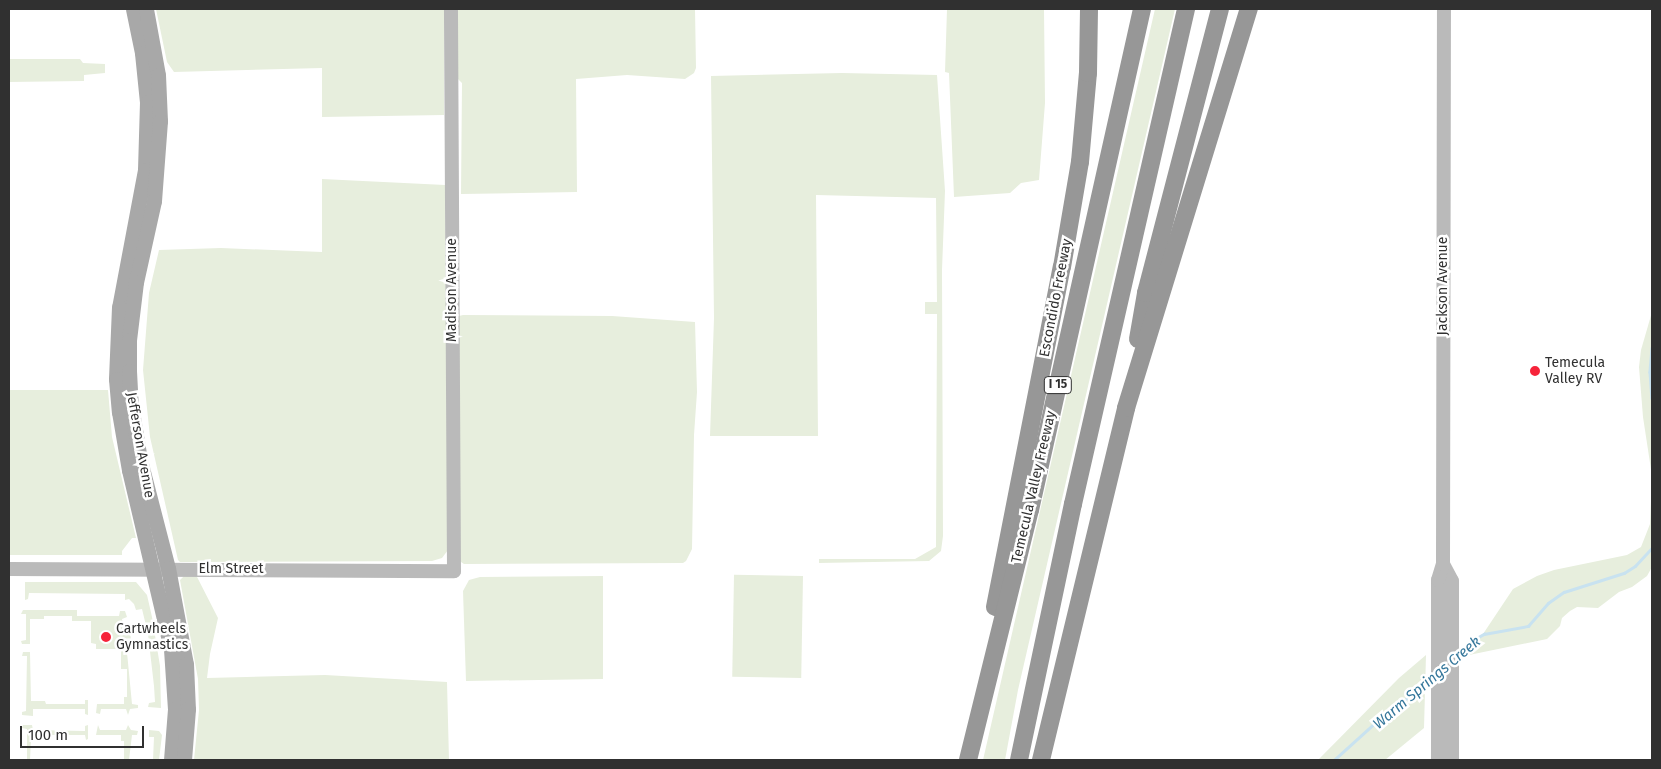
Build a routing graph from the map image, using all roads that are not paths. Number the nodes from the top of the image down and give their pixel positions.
1 (133, 9) edge
2 (146, 9) edge
3 (451, 9) edge
4 (1089, 9) edge
5 (1142, 9) edge
6 (1186, 9) edge
7 (1190, 9) edge
8 (1220, 9) edge
9 (1249, 9) edge
10 (1444, 9) edge
11 (1175, 60) junction
12 (119, 308) junction
13 (129, 371) junction
14 (1126, 408) junction
15 (1443, 564) junction
16 (152, 568) junction
17 (168, 568) junction
18 (9, 569) edge
19 (454, 571) joint
20 (171, 760) edge
21 (184, 760) edge
22 (964, 760) edge
23 (968, 760) edge
24 (1019, 760) edge
25 (1041, 760) edge
26 (1438, 760) edge
27 (1452, 760) edge

1 - 12 main road, Jefferson Avenue
2 - 13 main road, Jefferson Avenue
3 - 19 street, Madison Avenue
4 - 22 highway, Escondido Freeway
5 - 23 highway, Temecula Valley Freeway / I 15
6 - 11 highway
7 - 11 highway
8 - 14 highway
9 - 14 highway
10 - 15 street, Jackson Avenue
11 - 24 highway
12 - 13 main road
12 - 16 main road, Jefferson Avenue
13 - 17 main road, Jefferson Avenue
14 - 25 highway
15 - 26 street, Jackson Avenue
15 - 27 street, Jackson Avenue
16 - 17 street, Elm Street
16 - 18 street, Elm Street
16 - 20 main road, Jefferson Avenue
17 - 19 street, Elm Street
17 - 21 main road, Jefferson Avenue

